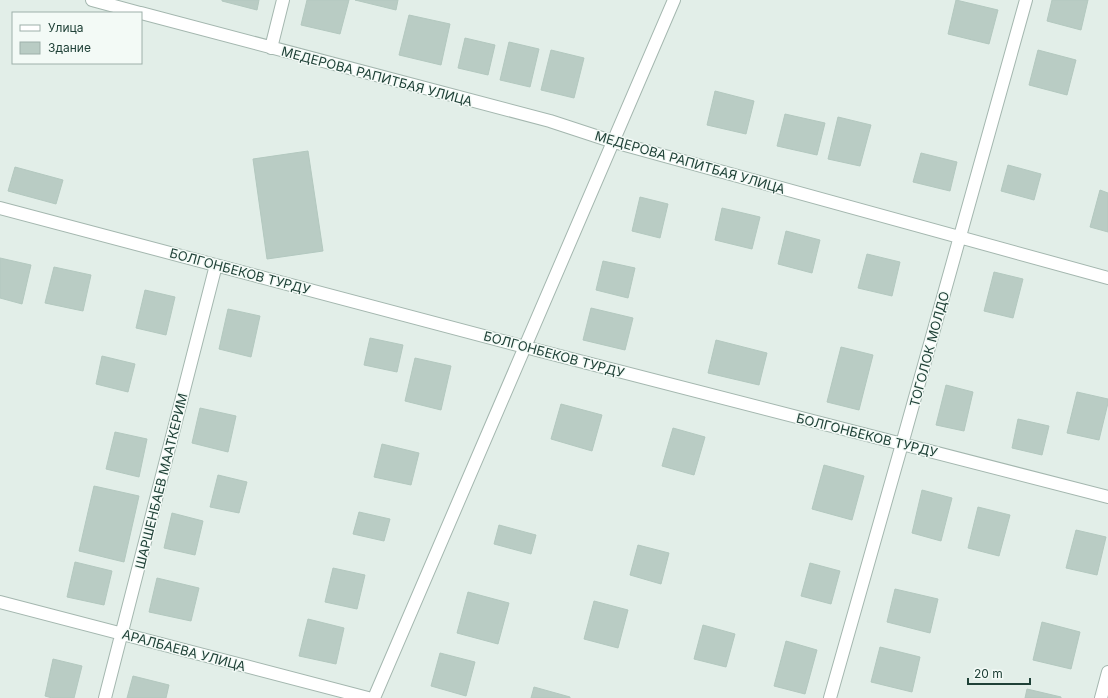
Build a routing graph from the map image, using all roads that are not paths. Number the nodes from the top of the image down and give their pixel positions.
1 (92, 0) edge
2 (283, 0) edge
3 (674, 0) edge
4 (1026, 0) edge
5 (137, 12) edge
6 (142, 13) edge
7 (271, 48) junction
8 (614, 142) junction
9 (0, 208) edge
10 (960, 237) junction
11 (216, 265) junction
12 (1108, 278) edge
13 (525, 347) junction
14 (902, 444) junction
15 (1108, 497) edge
16 (0, 602) edge
17 (122, 634) junction
18 (1108, 672) edge
19 (105, 698) edge
20 (368, 698) edge
21 (374, 698) edge
22 (830, 698) edge
23 (1101, 698) edge

1 - 5 street, МЕДЕРОВА РАПИТБАЯ УЛИЦА
2 - 7 street
3 - 8 street
4 - 10 street, ТОГОЛОК МОЛДО
6 - 7 street, МЕДЕРОВА РАПИТБАЯ УЛИЦА
7 - 8 street, МЕДЕРОВА РАПИТБАЯ УЛИЦА
8 - 10 street, МЕДЕРОВА РАПИТБАЯ УЛИЦА
8 - 13 street
9 - 11 street, БОЛГОНБЕКОВ ТУРДУ
10 - 12 street, МЕДЕРОВА РАПИТБАЯ УЛИЦА
10 - 14 street, ТОГОЛОК МОЛДО
11 - 13 street, БОЛГОНБЕКОВ ТУРДУ
11 - 17 street, ШАРШЕНБАЕВ МААТКЕРИМ
13 - 14 street, БОЛГОНБЕКОВ ТУРДУ
13 - 21 street
14 - 15 street, БОЛГОНБЕКОВ ТУРДУ
14 - 22 street, ТОГОЛОК МОЛДО
16 - 17 street, АРАЛБАЕВА УЛИЦА
17 - 19 street, ШАРШЕНБАЕВ МААТКЕРИМ
17 - 20 street, АРАЛБАЕВА УЛИЦА
18 - 23 street

